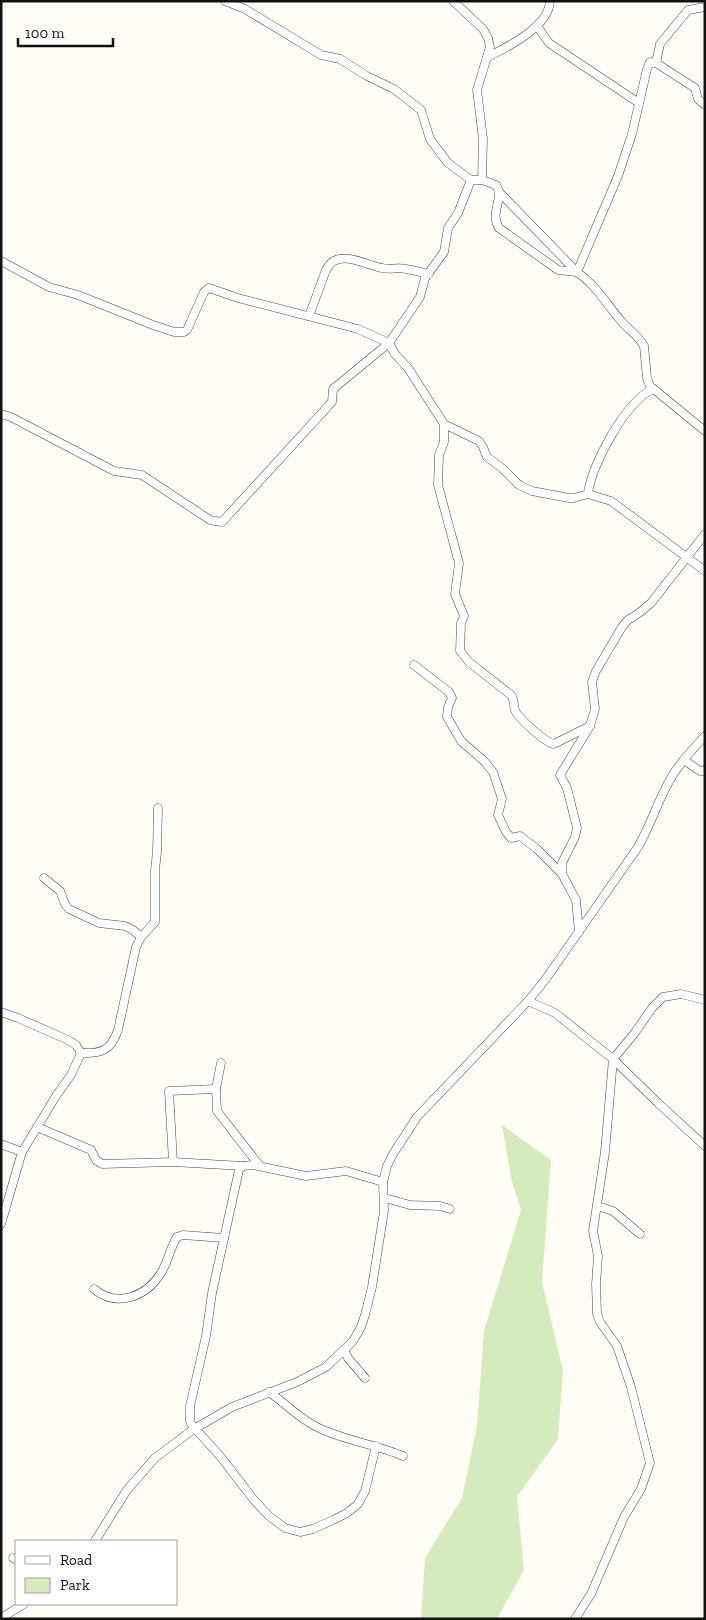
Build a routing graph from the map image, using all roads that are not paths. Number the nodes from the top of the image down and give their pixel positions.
1 (225, 1) edge
2 (453, 1) edge
3 (550, 1) edge
4 (705, 8) edge
5 (537, 26) junction
6 (488, 57) junction
7 (656, 63) junction
8 (639, 103) junction
9 (705, 105) edge
10 (471, 180) junction
11 (482, 180) junction
12 (499, 192) junction
13 (1, 261) edge
14 (577, 272) junction
15 (428, 274) junction
16 (309, 316) junction
17 (389, 343) junction
18 (653, 389) junction
19 (1, 414) edge
20 (444, 424) junction
21 (705, 431) edge
22 (588, 494) junction
23 (705, 534) edge
24 (685, 557) junction
25 (705, 571) edge
26 (414, 666) dead end
27 (590, 726) junction
28 (705, 736) edge
29 (684, 760) junction
30 (705, 771) edge
31 (158, 808) dead end
32 (562, 874) junction
33 (44, 878) dead end
34 (579, 932) junction
35 (141, 937) junction
36 (528, 1000) junction
37 (705, 1000) edge
38 (1, 1012) edge
39 (81, 1052) junction
40 (613, 1058) junction
41 (221, 1063) dead end
42 (216, 1089) junction
43 (37, 1127) junction
44 (1, 1144) edge
45 (705, 1146) edge
46 (22, 1152) junction
47 (173, 1162) junction
48 (259, 1165) junction
49 (243, 1166) junction
50 (383, 1182) junction
51 (385, 1198) junction
52 (598, 1206) junction
53 (450, 1209) dead end
54 (1, 1224) edge
55 (640, 1234) dead end
56 (224, 1238) junction
57 (94, 1289) dead end
58 (344, 1350) junction
59 (365, 1378) dead end
60 (269, 1392) junction
61 (194, 1429) junction
62 (376, 1446) junction
63 (403, 1456) dead end
64 (96, 1540) edge
65 (22, 1605) edge
66 (1, 1618) edge
67 (575, 1619) edge

1 - 10 street
2 - 6 street
3 - 5 street
4 - 7 street
5 - 6 street
5 - 8 street
6 - 11 street
7 - 8 street
7 - 9 street
8 - 14 street
10 - 11 street
10 - 15 street
11 - 12 street
12 - 14 street
12 - 14 street
13 - 16 street
14 - 18 street
15 - 16 street
15 - 17 street
16 - 17 street
17 - 19 street
17 - 20 street
18 - 21 street
18 - 22 street
20 - 22 street
20 - 27 street
22 - 24 street
23 - 24 street
24 - 25 street
24 - 27 street
26 - 32 street
27 - 32 street
28 - 29 street
29 - 30 street
29 - 34 street
31 - 35 street
32 - 34 street
33 - 35 street
34 - 36 street
35 - 39 street
36 - 40 street
36 - 50 street
37 - 40 street
38 - 39 street
39 - 43 street
40 - 45 street
40 - 52 street
41 - 42 street
42 - 47 street
42 - 48 street
43 - 46 street
43 - 47 street
44 - 46 street
46 - 54 street
47 - 49 street
48 - 49 street
48 - 50 street
49 - 56 street
50 - 51 street
51 - 53 street
51 - 58 street
52 - 55 street
52 - 67 street
56 - 57 street
56 - 61 street
58 - 59 street
58 - 60 street
60 - 61 street
60 - 62 street
61 - 62 street
61 - 64 street
62 - 63 street
65 - 66 street

